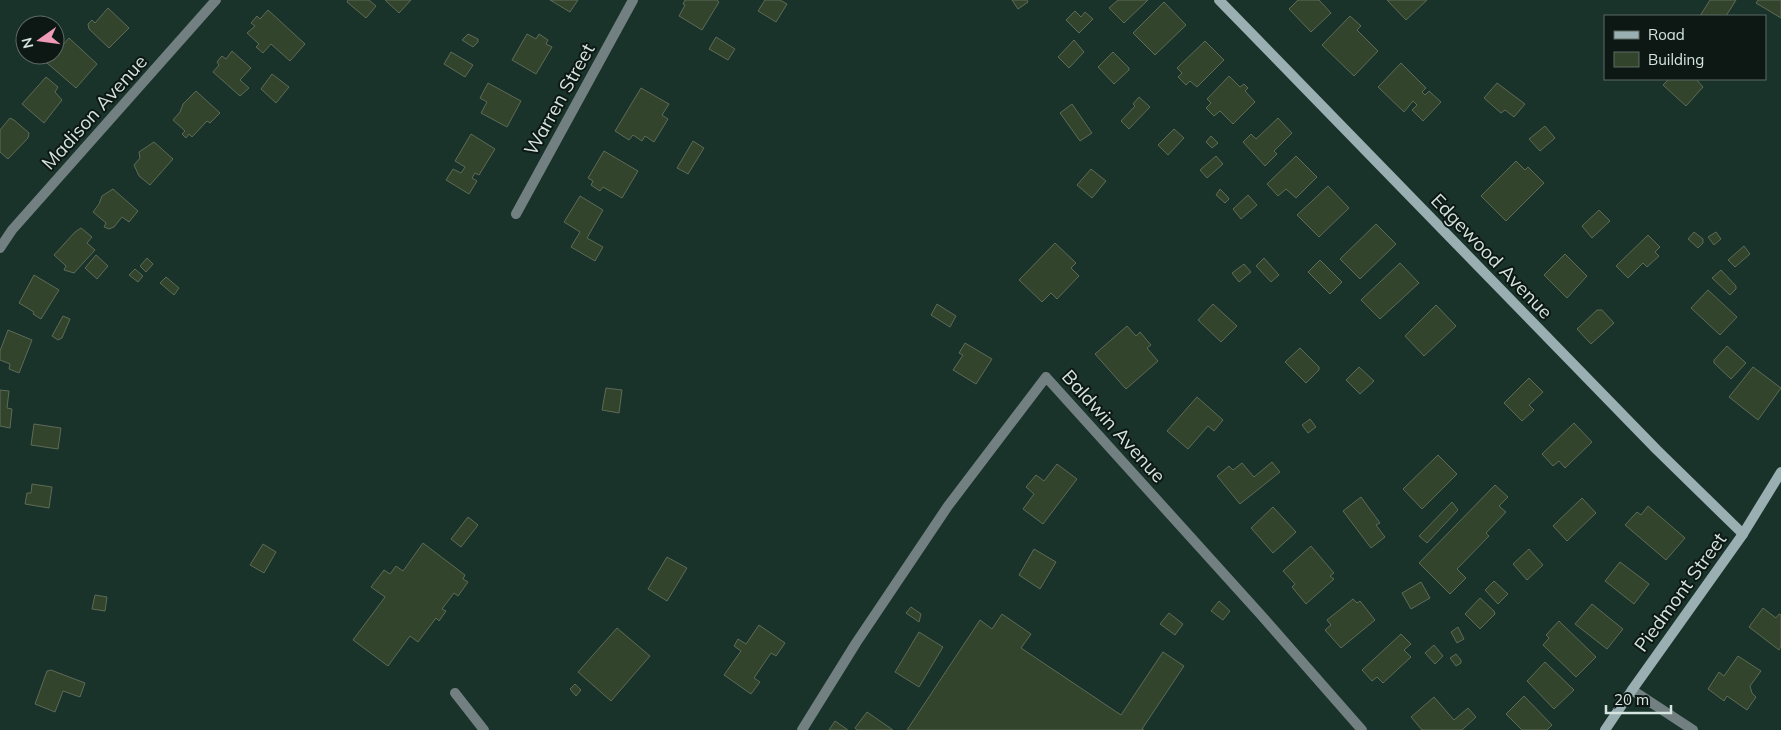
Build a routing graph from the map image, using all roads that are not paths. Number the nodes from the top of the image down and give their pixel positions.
1 (216, 0) edge
2 (633, 0) edge
3 (1219, 0) edge
4 (516, 214) dead end
5 (0, 248) edge
6 (1781, 472) edge
7 (1742, 534) junction
8 (1632, 690) junction
9 (455, 693) dead end
10 (484, 730) edge
11 (802, 730) edge
12 (1362, 730) edge
13 (1605, 730) edge
14 (1693, 730) edge

1 - 5 street, Madison Avenue
2 - 4 street, Warren Street
3 - 7 street, Edgewood Avenue
6 - 7 street, Piedmont Street
7 - 8 street, Piedmont Street
8 - 13 street, Piedmont Street
8 - 14 street
9 - 10 street
11 - 12 street, Baldwin Avenue

